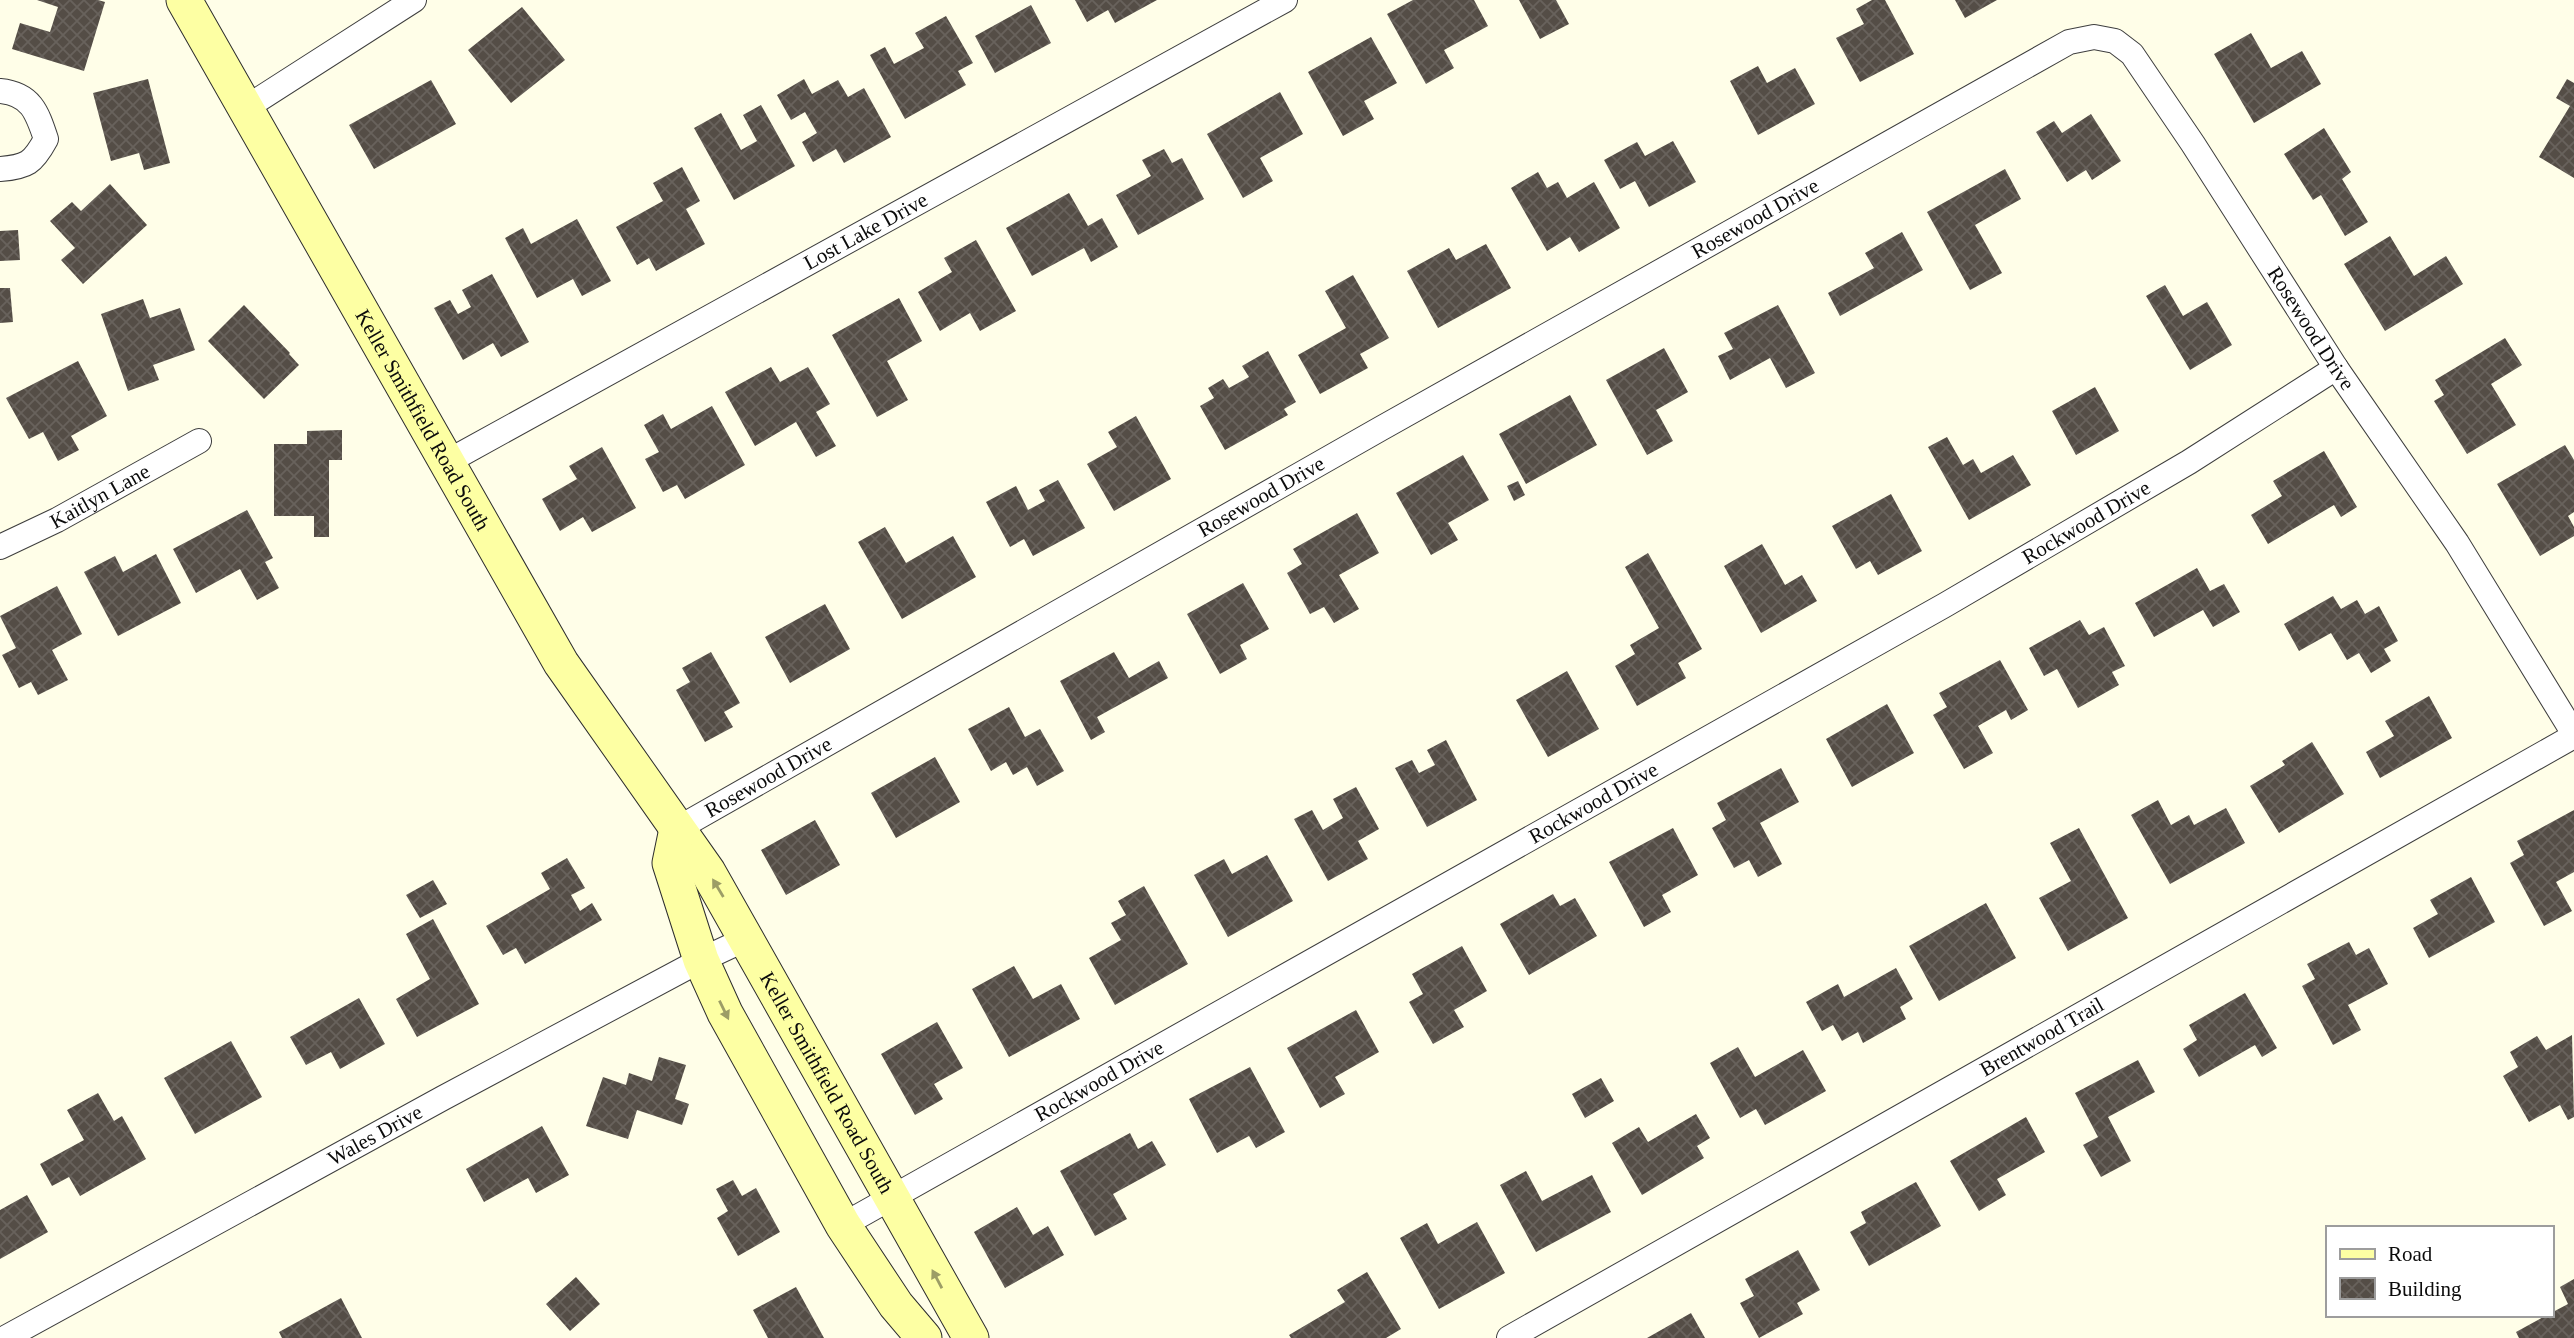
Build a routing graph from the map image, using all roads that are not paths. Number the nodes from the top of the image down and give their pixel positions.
1 (184, 0) edge
2 (414, 0) edge
3 (1285, 0) edge
4 (0, 91) edge
5 (244, 109) junction
6 (0, 169) edge
7 (2336, 369) junction
8 (199, 441) dead end
9 (447, 462) junction
10 (0, 547) edge
11 (2574, 735) edge
12 (677, 830) junction
13 (748, 938) junction
14 (701, 960) junction
15 (893, 1199) junction
16 (844, 1225) junction
17 (5, 1338) edge
18 (924, 1338) edge
19 (971, 1338) edge
20 (1509, 1338) edge

1 - 5 main road, Keller Smithfield Road South
2 - 5 street
3 - 9 street, Lost Lake Drive
4 - 6 street
5 - 9 main road, Keller Smithfield Road South
7 - 11 street, Rosewood Drive
7 - 12 street, Rosewood Drive
7 - 15 street, Rockwood Drive
8 - 10 street, Kaitlyn Lane
9 - 12 main road, Keller Smithfield Road South
11 - 20 street, Brentwood Trail
13 -> 12 main road, Keller Smithfield Road South
12 - 14 main road
13 - 14 street, Wales Drive
13 - 15 main road, Keller Smithfield Road South
14 -> 16 main road
14 - 17 street, Wales Drive
15 - 16 street, Rockwood Drive
19 -> 15 main road, Keller Smithfield Road South
16 - 18 main road

